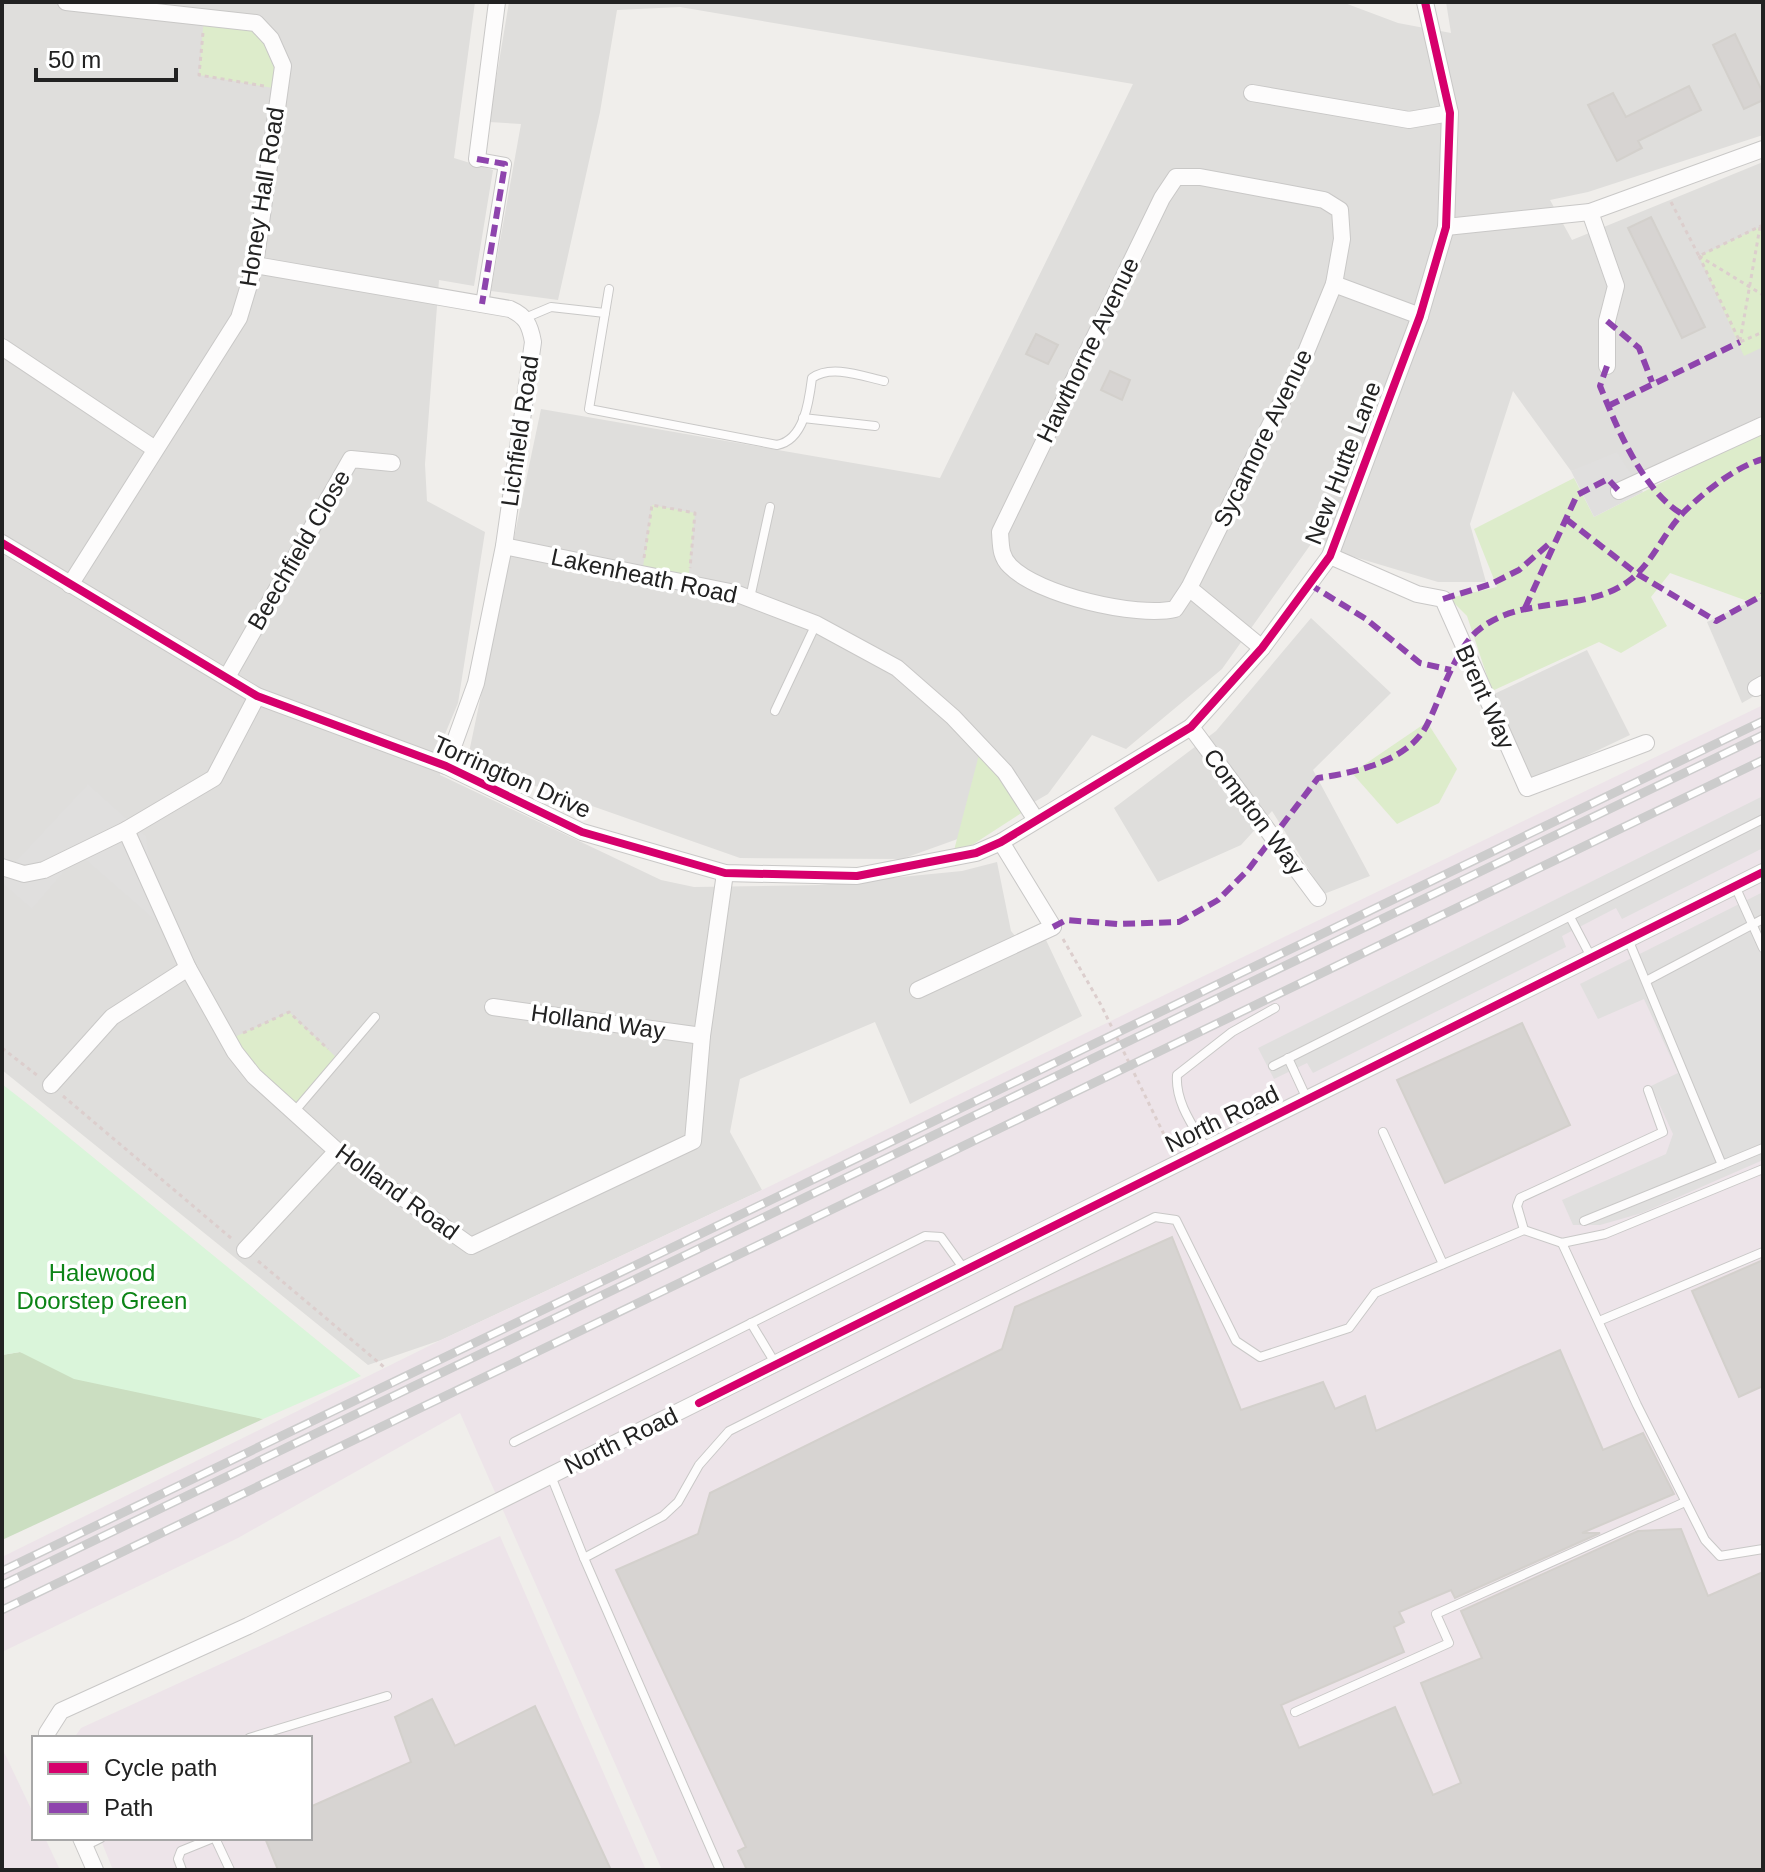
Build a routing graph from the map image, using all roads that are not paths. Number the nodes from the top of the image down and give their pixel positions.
1 (66, 2) edge
2 (497, 2) edge
3 (1425, 2) edge
4 (1252, 93) dead end
5 (1450, 113) junction
6 (1763, 149) edge
7 (477, 159) joint
8 (1590, 212) junction
9 (1446, 227) junction
10 (255, 265) junction
11 (1334, 284) junction
12 (609, 289) dead end
13 (482, 304) junction
14 (605, 313) junction
15 (1420, 316) junction
16 (525, 318) junction
17 (2, 347) edge
18 (1607, 366) dead end
19 (884, 381) dead end
20 (803, 418) junction
21 (1763, 425) edge
22 (875, 426) dead end
23 (155, 449) junction
24 (392, 463) dead end
25 (1619, 491) dead end
26 (770, 507) dead end
27 (2, 543) edge
28 (504, 546) junction
29 (1330, 556) junction
30 (70, 585) junction
31 (1189, 588) junction
32 (750, 599) junction
33 (816, 624) junction
34 (1262, 648) junction
35 (227, 677) junction
36 (257, 696) junction
37 (775, 711) dead end
38 (1191, 727) junction
39 (1646, 743) dead end
40 (446, 766) junction
41 (1763, 819) edge
42 (1036, 820) junction
43 (126, 830) junction
44 (1001, 842) junction
45 (2, 867) edge
46 (1763, 872) edge
47 (725, 873) junction
48 (1735, 886) junction
49 (1318, 898) dead end
50 (1570, 917) junction
51 (1763, 919) edge
52 (1753, 924) junction
53 (1628, 939) junction
54 (1763, 948) edge
55 (1591, 958) junction
56 (188, 968) junction
57 (1646, 981) junction
58 (918, 990) dead end
59 (493, 1007) dead end
60 (1275, 1008) dead end
61 (375, 1017) dead end
62 (702, 1036) junction
63 (1288, 1058) junction
64 (1273, 1066) dead end
65 (51, 1085) road end
66 (1648, 1090) dead end
67 (1307, 1099) junction
68 (294, 1112) junction
69 (1383, 1132) dead end
70 (1763, 1148) edge
71 (1207, 1149) junction
72 (337, 1151) junction
73 (1722, 1165) junction
74 (1763, 1169) edge
75 (1584, 1221) dead end
76 (1524, 1230) junction
77 (1562, 1243) junction
78 (245, 1250) road end
79 (1763, 1252) edge
80 (1443, 1264) junction
81 (965, 1270) junction
82 (1599, 1321) junction
83 (751, 1323) junction
84 (776, 1364) junction
85 (514, 1442) dead end
86 (551, 1476) junction
87 (1685, 1502) junction
88 (1763, 1549) edge
89 (584, 1558) junction
90 (387, 1696) dead end
91 (1295, 1712) dead end
92 (47, 1736) edge
93 (256, 1736) edge
94 (209, 1840) edge
95 (215, 1840) edge
96 (83, 1842) edge
97 (95, 1870) edge
98 (182, 1870) edge
99 (230, 1870) edge
100 (720, 1870) edge

1 - 10 street, Honey Hall Road
2 - 7 street
3 - 5 street, New Hutte Lane
4 - 5 street
5 - 9 street, New Hutte Lane
6 - 8 street
7 - 13 street
8 - 9 street
8 - 18 street
9 - 15 street, New Hutte Lane
10 - 13 street
10 - 23 street, Honey Hall Road
11 - 15 street
11 - 31 street, Sycamore Avenue
11 - 31 street, Hawthorne Avenue
12 - 14 lane
13 - 16 street
14 - 16 lane
14 - 20 lane
15 - 29 street, New Hutte Lane
16 - 28 street, Lichfield Road
17 - 23 street
19 - 20 lane
20 - 22 lane
21 - 25 street
23 - 30 street, Honey Hall Road
24 - 35 street, Beechfield Close
26 - 32 lane
27 - 30 street, Torrington Drive
28 - 32 street, Lakenheath Road
28 - 40 street, Lichfield Road
29 - 34 street, New Hutte Lane
29 - 39 street, Brent Way
30 - 35 street, Torrington Drive
31 - 34 street
32 - 33 street, Lakenheath Road
33 - 37 lane
33 - 42 street, Lakenheath Road
34 - 38 street, New Hutte Lane
35 - 36 street, Torrington Drive
36 - 40 street, Torrington Drive
36 - 43 street
38 - 42 street, New Hutte Lane
38 - 49 street, Compton Way
40 - 47 street, Torrington Drive
41 - 50 lane
42 - 44 street, New Hutte Lane
43 - 45 street
43 - 56 street, Holland Road
44 - 47 street, Torrington Drive
44 - 58 street
46 - 48 street, North Road
47 - 62 street, Holland Road
48 - 52 lane
48 - 53 street, North Road
50 - 55 lane
50 - 63 lane
51 - 52 lane
52 - 54 lane
52 - 57 lane
53 - 55 street, North Road
53 - 57 lane
55 - 67 street, North Road
56 - 65 street
56 - 68 street, Holland Road
57 - 73 lane
59 - 62 street, Holland Way
60 - 71 lane
61 - 68 lane
62 - 72 street, Holland Road
63 - 64 lane
63 - 67 lane
66 - 76 lane
67 - 71 street, North Road
68 - 72 street, Holland Road
69 - 80 lane
70 - 73 lane
71 - 81 street, North Road
72 - 78 street
73 - 75 lane
74 - 77 lane
76 - 77 lane
76 - 80 lane
77 - 82 lane
79 - 82 lane
80 - 89 lane
81 - 83 lane
81 - 84 street, North Road
82 - 87 lane
83 - 84 lane
83 - 85 lane
84 - 86 street, North Road
86 - 89 lane
86 - 92 street, North Road
87 - 88 lane
87 - 91 lane
89 - 100 lane
90 - 93 lane
94 - 98 lane
95 - 99 lane
96 - 97 street

